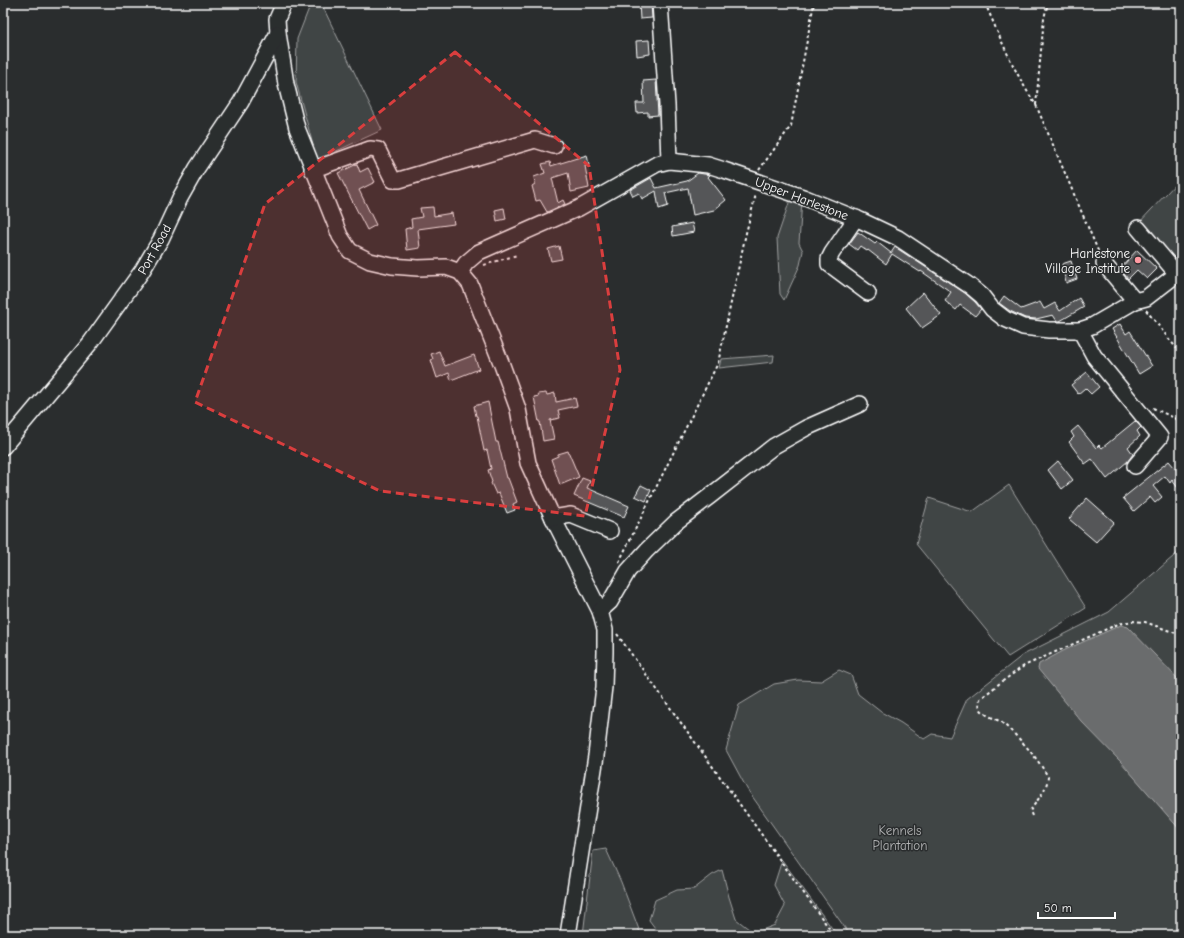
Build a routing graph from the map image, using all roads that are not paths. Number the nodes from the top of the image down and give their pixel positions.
1 (284, 3) edge
2 (660, 3) edge
3 (278, 33) junction
4 (554, 146) dead end
5 (669, 161) junction
6 (312, 170) junction
7 (856, 218) junction
8 (1138, 228) dead end
9 (1104, 264) road end
10 (462, 268) junction
11 (1179, 273) edge
12 (868, 293) dead end
13 (1135, 301) junction
14 (1080, 330) junction
15 (860, 404) dead end
16 (3, 447) edge
17 (1135, 466) dead end
18 (553, 518) junction
19 (610, 531) dead end
20 (600, 610) junction
21 (568, 935) edge

1 - 3 street
2 - 5 street
3 - 6 street
3 - 16 street, Port Road
4 - 6 street
5 - 7 street, Upper Harlestone
5 - 10 street, Upper Harlestone
6 - 10 street
7 - 12 street
7 - 14 street, Upper Harlestone
8 - 11 street
9 - 13 street
10 - 18 street
11 - 13 street, Upper Harlestone
13 - 14 street, Upper Harlestone
14 - 17 street
15 - 20 street
18 - 19 street
18 - 20 street
20 - 21 street

